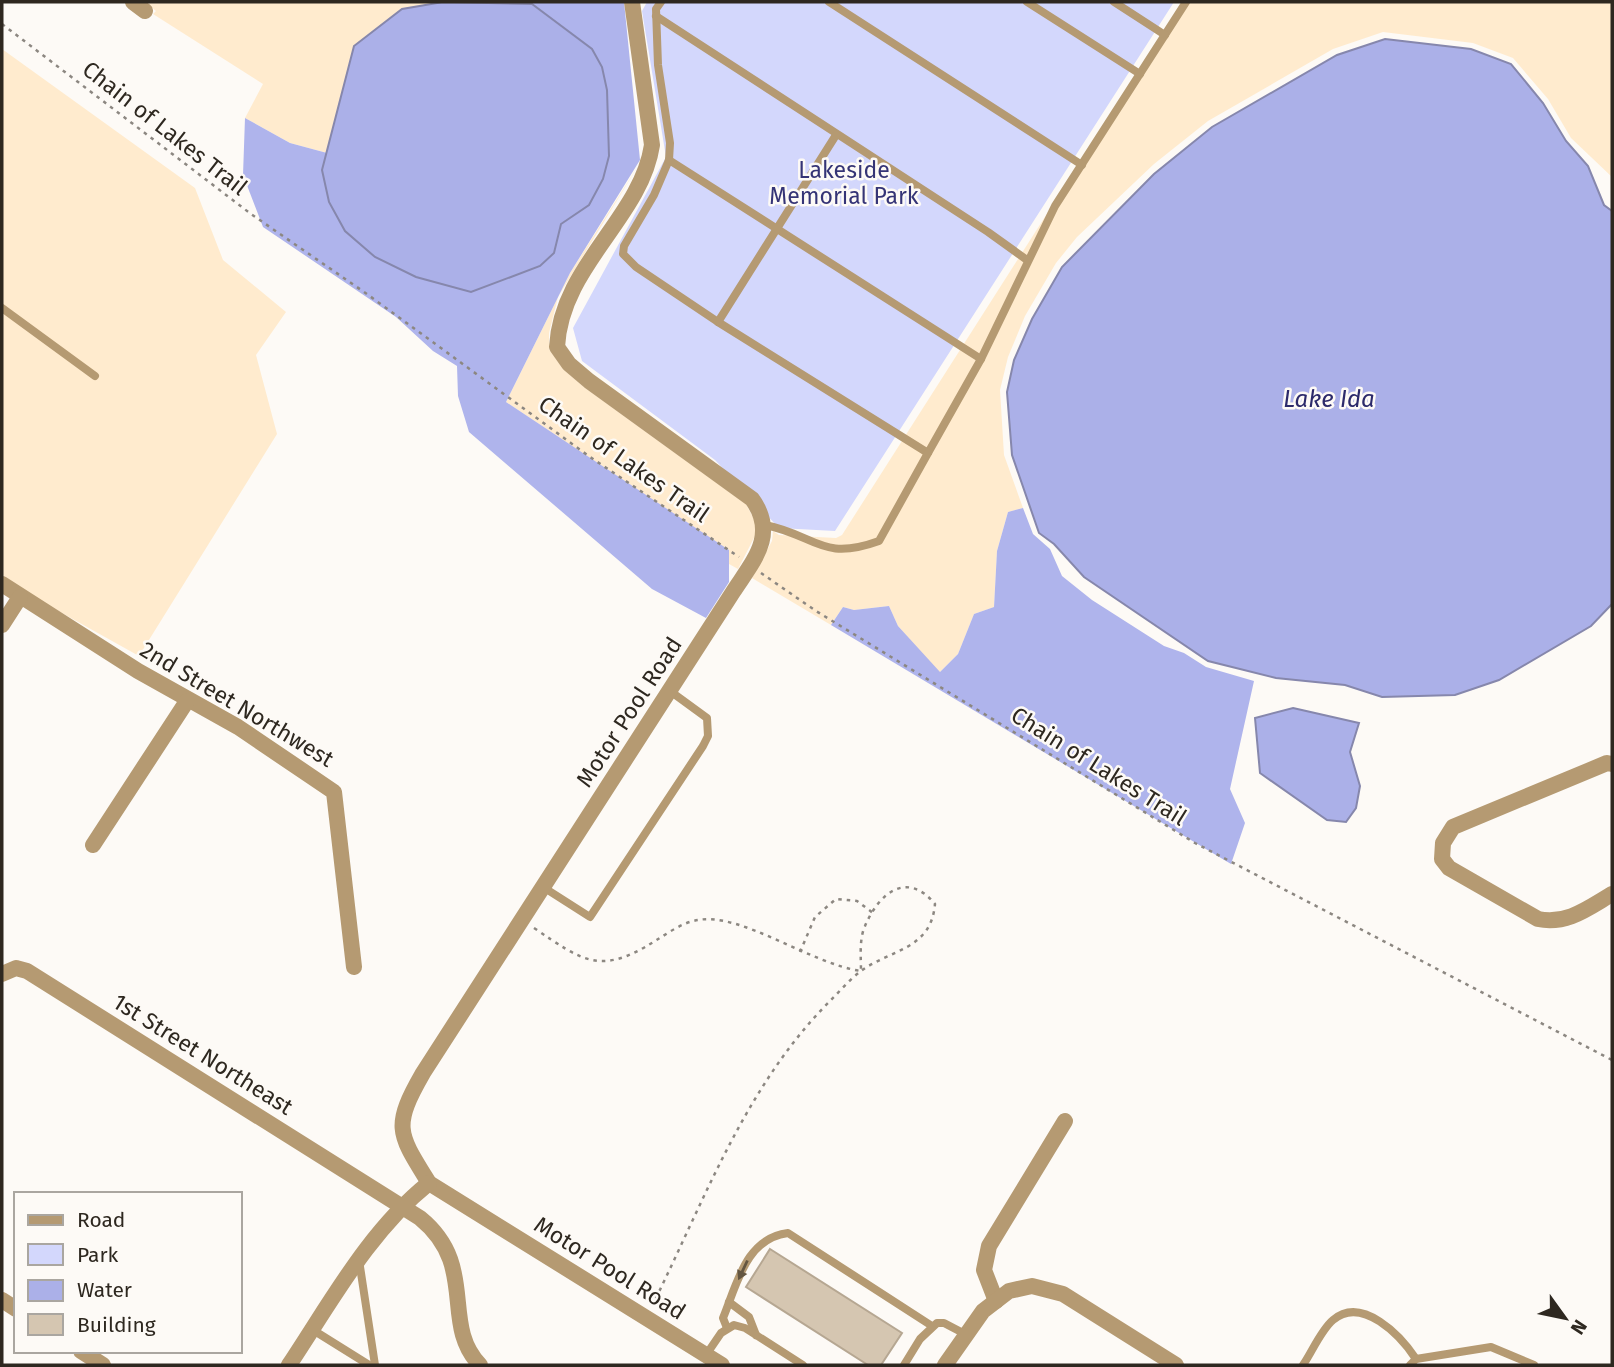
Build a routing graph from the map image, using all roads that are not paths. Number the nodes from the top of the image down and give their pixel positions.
1 (632, 2) edge
2 (661, 2) edge
3 (829, 2) edge
4 (1027, 2) edge
5 (1114, 2) edge
6 (1186, 2) edge
7 (656, 16) junction
8 (1165, 35) junction
9 (1140, 74) junction
10 (836, 135) junction
11 (669, 160) junction
12 (1082, 165) junction
13 (776, 228) junction
14 (1027, 260) junction
15 (2, 308) edge
16 (718, 322) junction
17 (981, 359) junction
18 (95, 376) dead end
19 (928, 453) junction
20 (765, 525) junction
21 (2, 584) edge
22 (20, 597) junction
23 (2, 625) edge
24 (670, 691) junction
25 (187, 701) junction
26 (1612, 764) edge
27 (93, 845) dead end
28 (543, 887) junction
29 (1612, 894) edge
30 (354, 967) dead end
31 (2, 974) edge
32 (1065, 1121) dead end
33 (429, 1183) junction
34 (400, 1206) junction
35 (359, 1261) junction
36 (996, 1301) junction
37 (730, 1302) junction
38 (932, 1326) junction
39 (727, 1328) junction
40 (313, 1330) junction
41 (965, 1334) junction
42 (756, 1335) junction
43 (84, 1353) edge
44 (706, 1355) junction
45 (1413, 1362) edge
46 (103, 1365) edge
47 (289, 1365) edge
48 (369, 1365) edge
49 (375, 1365) edge
50 (480, 1365) edge
51 (722, 1365) edge
52 (803, 1365) edge
53 (904, 1365) edge
54 (945, 1365) edge
55 (1176, 1365) edge
56 (1303, 1365) edge
57 (1534, 1365) edge

1 - 20 street
2 - 7 lane
3 - 12 lane
4 - 9 lane
5 - 8 lane
6 - 8 lane
7 - 10 lane
7 - 11 lane
8 - 9 lane
9 - 12 lane
10 - 13 lane
10 - 14 lane
11 - 13 lane
11 - 16 lane
12 - 14 lane
13 - 16 lane
13 - 17 lane
14 - 17 lane
15 - 18 lane
16 - 19 lane
17 - 19 lane
19 - 20 lane
20 - 24 street, Motor Pool Road
21 - 22 street, 2nd Street Northwest
22 - 23 street
22 - 25 street, 2nd Street Northwest
24 - 28 street, Motor Pool Road
24 - 28 lane
25 - 27 street
25 - 30 street, 2nd Street Northwest
26 - 29 street
28 - 33 street, Motor Pool Road
31 - 34 street, 1st Street Northeast
32 - 36 street
33 - 34 street
33 - 44 street, Motor Pool Road
34 - 35 street
34 - 50 street, 1st Street Northeast
35 - 40 street
35 - 49 lane
36 - 41 street
36 - 55 street
38 -> 37 lane
37 - 39 lane
37 - 42 lane
38 - 41 lane
38 - 53 lane
39 - 42 lane
39 - 44 lane
40 - 47 street
40 - 48 lane
41 - 54 street
42 - 52 lane
43 - 46 street
44 - 51 street, Motor Pool Road
45 - 56 lane
45 - 57 lane

